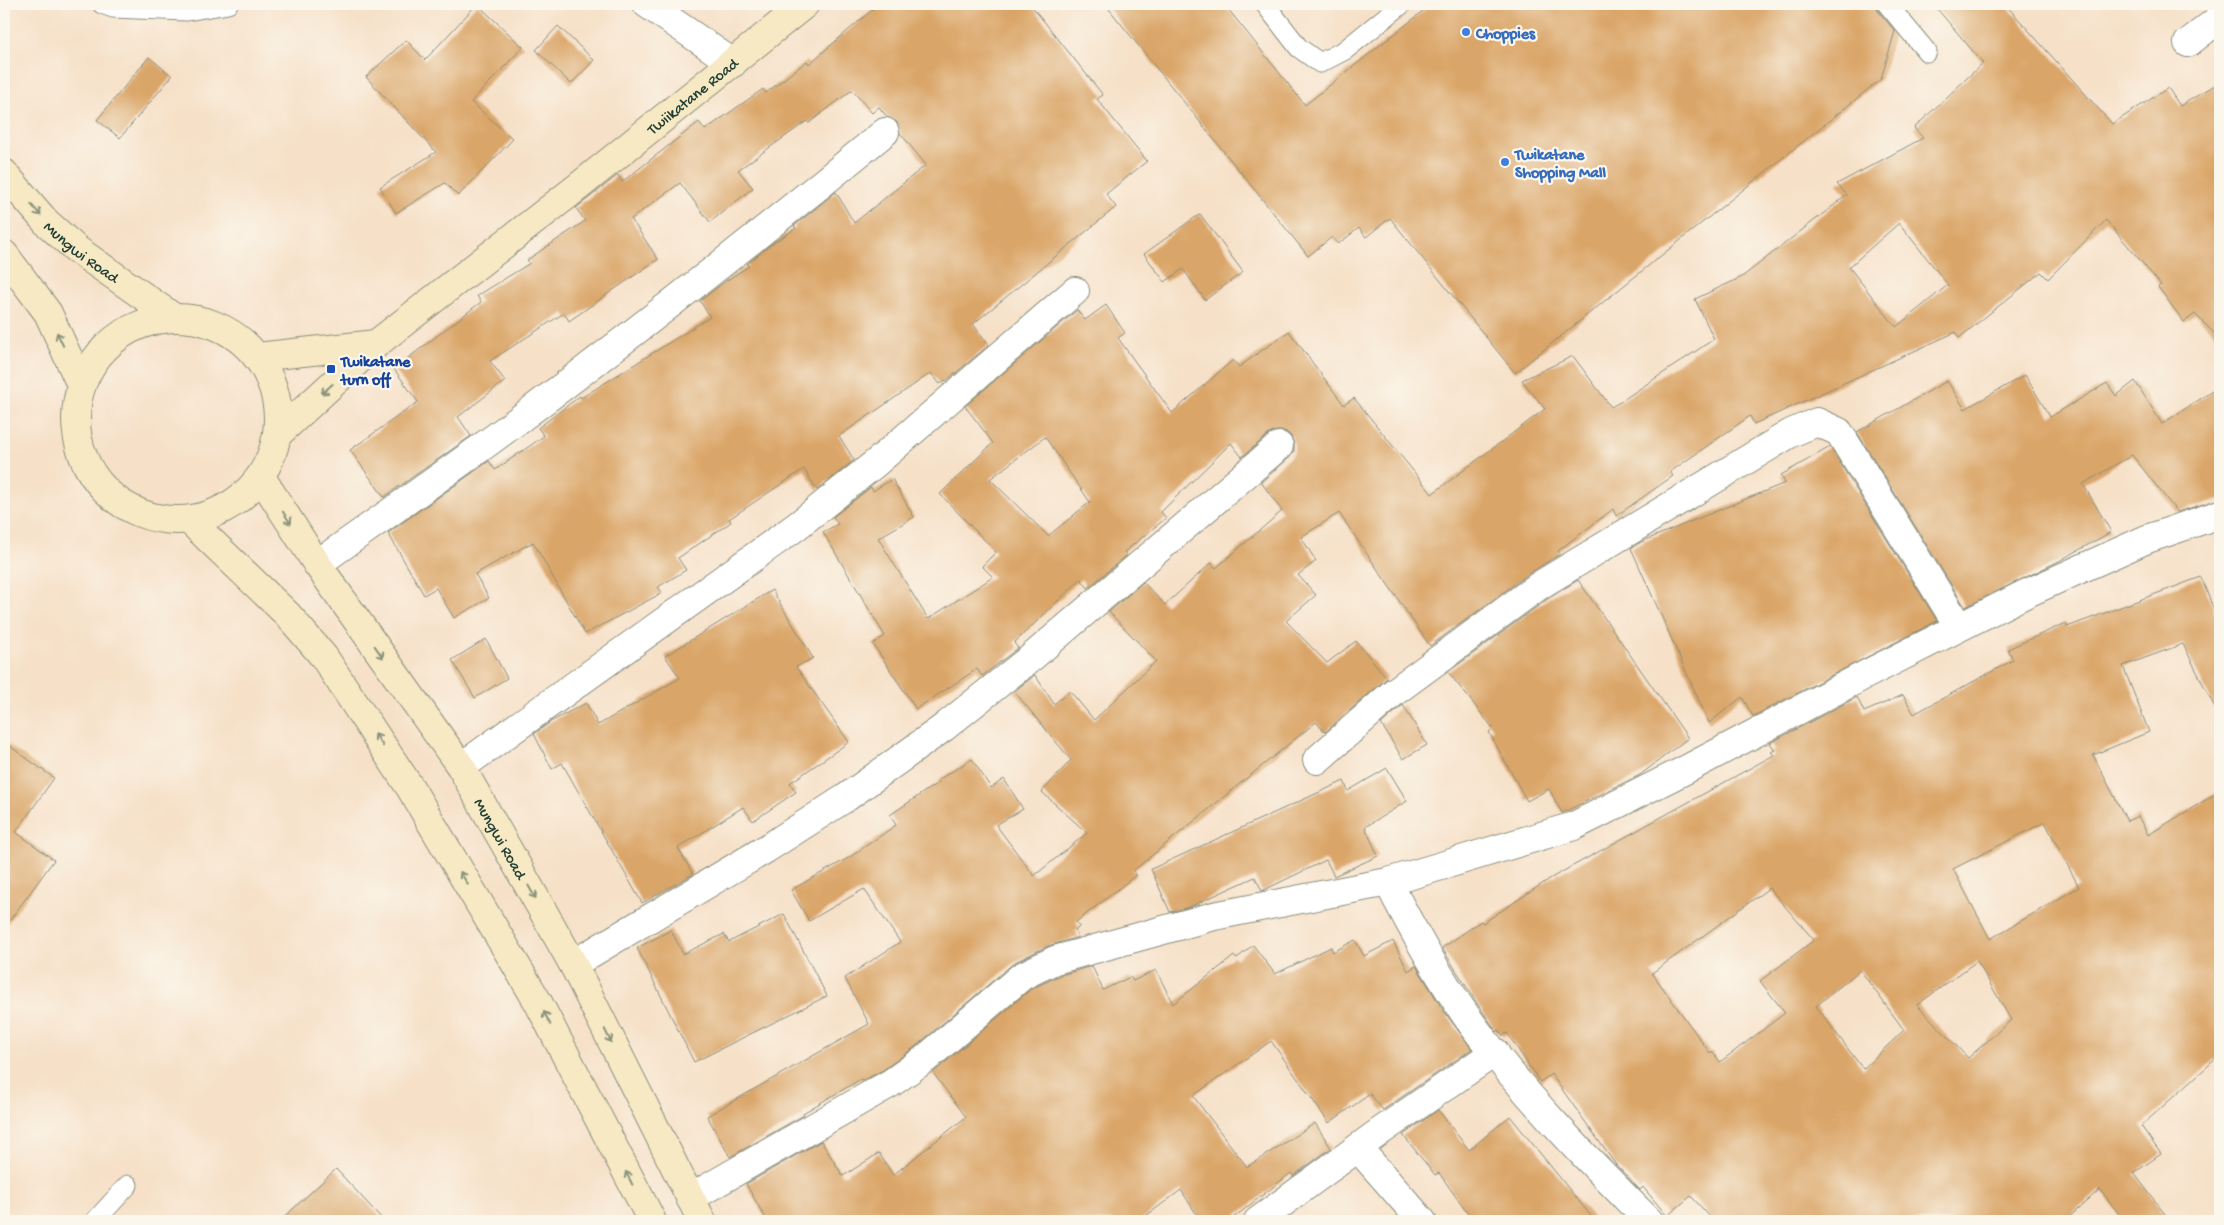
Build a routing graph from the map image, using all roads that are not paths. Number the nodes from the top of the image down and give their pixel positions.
1 (228, 4) edge
2 (647, 4) edge
3 (805, 4) edge
4 (1265, 4) edge
5 (1887, 4) edge
6 (111, 5) edge
7 (1396, 6) edge
8 (2220, 18) edge
9 (2188, 42) dead end
10 (1927, 52) dead end
11 (732, 63) junction
12 (886, 132) dead end
13 (4, 173) edge
14 (4, 254) edge
15 (1075, 291) dead end
16 (173, 317) junction
17 (376, 344) junction
18 (257, 357) junction
19 (80, 383) junction
20 (278, 434) junction
21 (1280, 446) dead end
22 (261, 477) junction
23 (2220, 514) edge
24 (190, 520) junction
25 (317, 564) junction
26 (1959, 628) junction
27 (1317, 760) dead end
28 (461, 767) junction
29 (1388, 882) junction
30 (573, 964) junction
31 (1495, 1052) junction
32 (1358, 1148) junction
33 (128, 1185) dead end
34 (696, 1210) edge
35 (95, 1221) edge
36 (652, 1221) edge
37 (1258, 1221) edge
38 (1422, 1221) edge
39 (1649, 1221) edge

1 - 6 lane
2 - 11 street
3 - 11 main road, Twiikatane Road
4 - 7 lane
5 - 10 lane
8 - 9 street
11 - 17 main road, Twiikatane Road
12 - 25 street
13 -> 16 main road, Mungwi Road
19 -> 14 main road
15 - 28 street
16 - 18 main road
16 - 19 main road
17 - 18 main road
17 -> 20 main road, Twiikatane Road
18 - 20 main road
19 - 24 main road
20 - 22 main road
21 - 30 street
22 - 24 main road
22 -> 25 main road, Mungwi Road
23 - 26 street
36 -> 24 main road
25 -> 28 main road, Mungwi Road
26 - 27 street
26 - 29 street
28 -> 30 main road, Mungwi Road
29 - 31 street
29 - 34 street
30 -> 34 main road, Mungwi Road
31 - 32 street
31 - 39 street
32 - 37 street
32 - 38 street
33 - 35 lane

